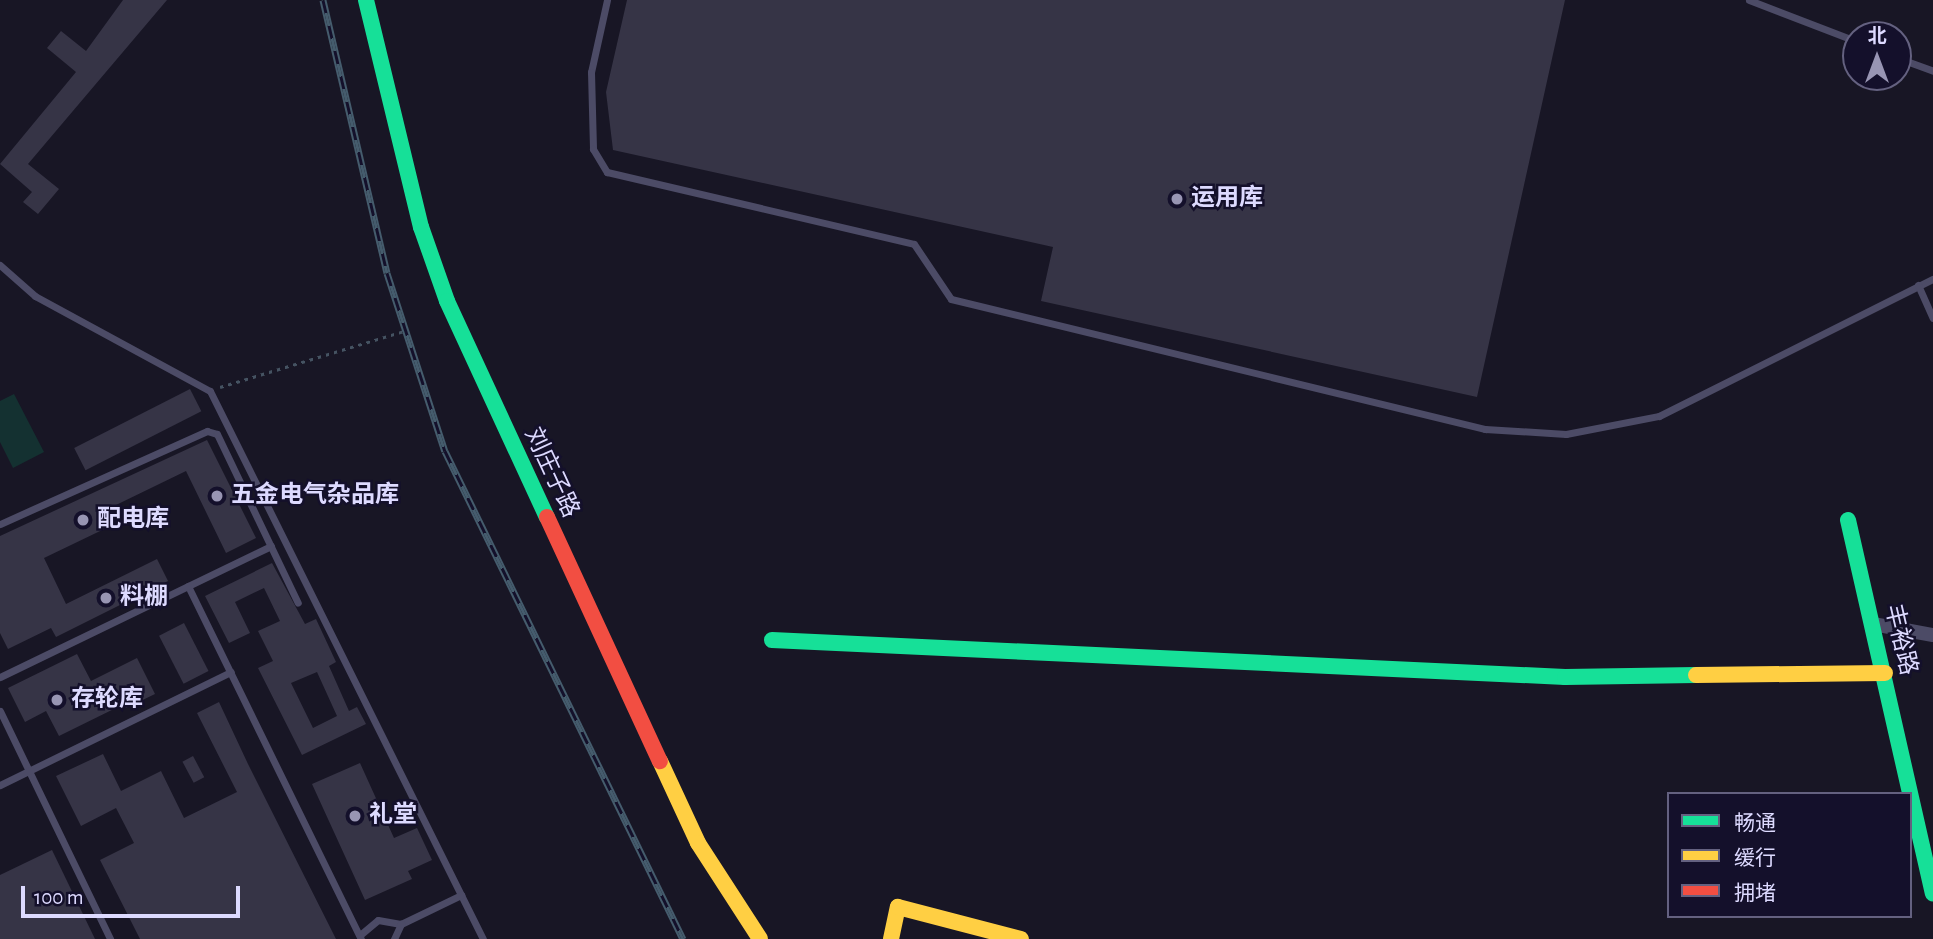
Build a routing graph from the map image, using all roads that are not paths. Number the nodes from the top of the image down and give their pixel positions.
1 (366, 0) edge
2 (607, 0) edge
3 (1749, 0) edge
4 (1842, 36) edge
5 (1912, 63) edge
6 (1933, 71) edge
7 (0, 265) edge
8 (1933, 279) edge
9 (1918, 285) junction
10 (1933, 318) edge
11 (1848, 520) dead end
12 (0, 524) edge
13 (271, 546) junction
14 (188, 586) junction
15 (298, 603) dead end
16 (1873, 624) junction
17 (1933, 635) edge
18 (772, 640) dead end
19 (231, 672) junction
20 (1885, 673) junction
21 (0, 677) edge
22 (0, 711) edge
23 (29, 771) junction
24 (0, 785) edge
25 (1911, 792) edge
26 (1912, 796) edge
27 (1933, 892) edge
28 (461, 895) junction
29 (401, 924) junction
30 (360, 937) edge
31 (110, 939) edge
32 (394, 939) edge
33 (483, 939) edge
34 (760, 939) edge
35 (891, 939) edge
36 (1021, 939) edge

1 - 34 street, 刘庄子路
2 - 9 lane
3 - 4 lane
5 - 6 lane
7 - 28 lane
8 - 9 lane
9 - 10 lane
11 - 16 street, 丰裕路
12 - 13 lane
13 - 14 lane
13 - 15 lane
14 - 19 lane
14 - 21 lane
16 - 17 street
16 - 20 street, 丰裕路
18 - 20 street
19 - 23 lane
19 - 30 lane
20 - 25 street, 丰裕路
22 - 23 lane
23 - 24 lane
23 - 31 lane
26 - 27 street, 丰裕路
28 - 29 lane
28 - 33 lane
29 - 30 lane
29 - 32 lane
35 - 36 street

